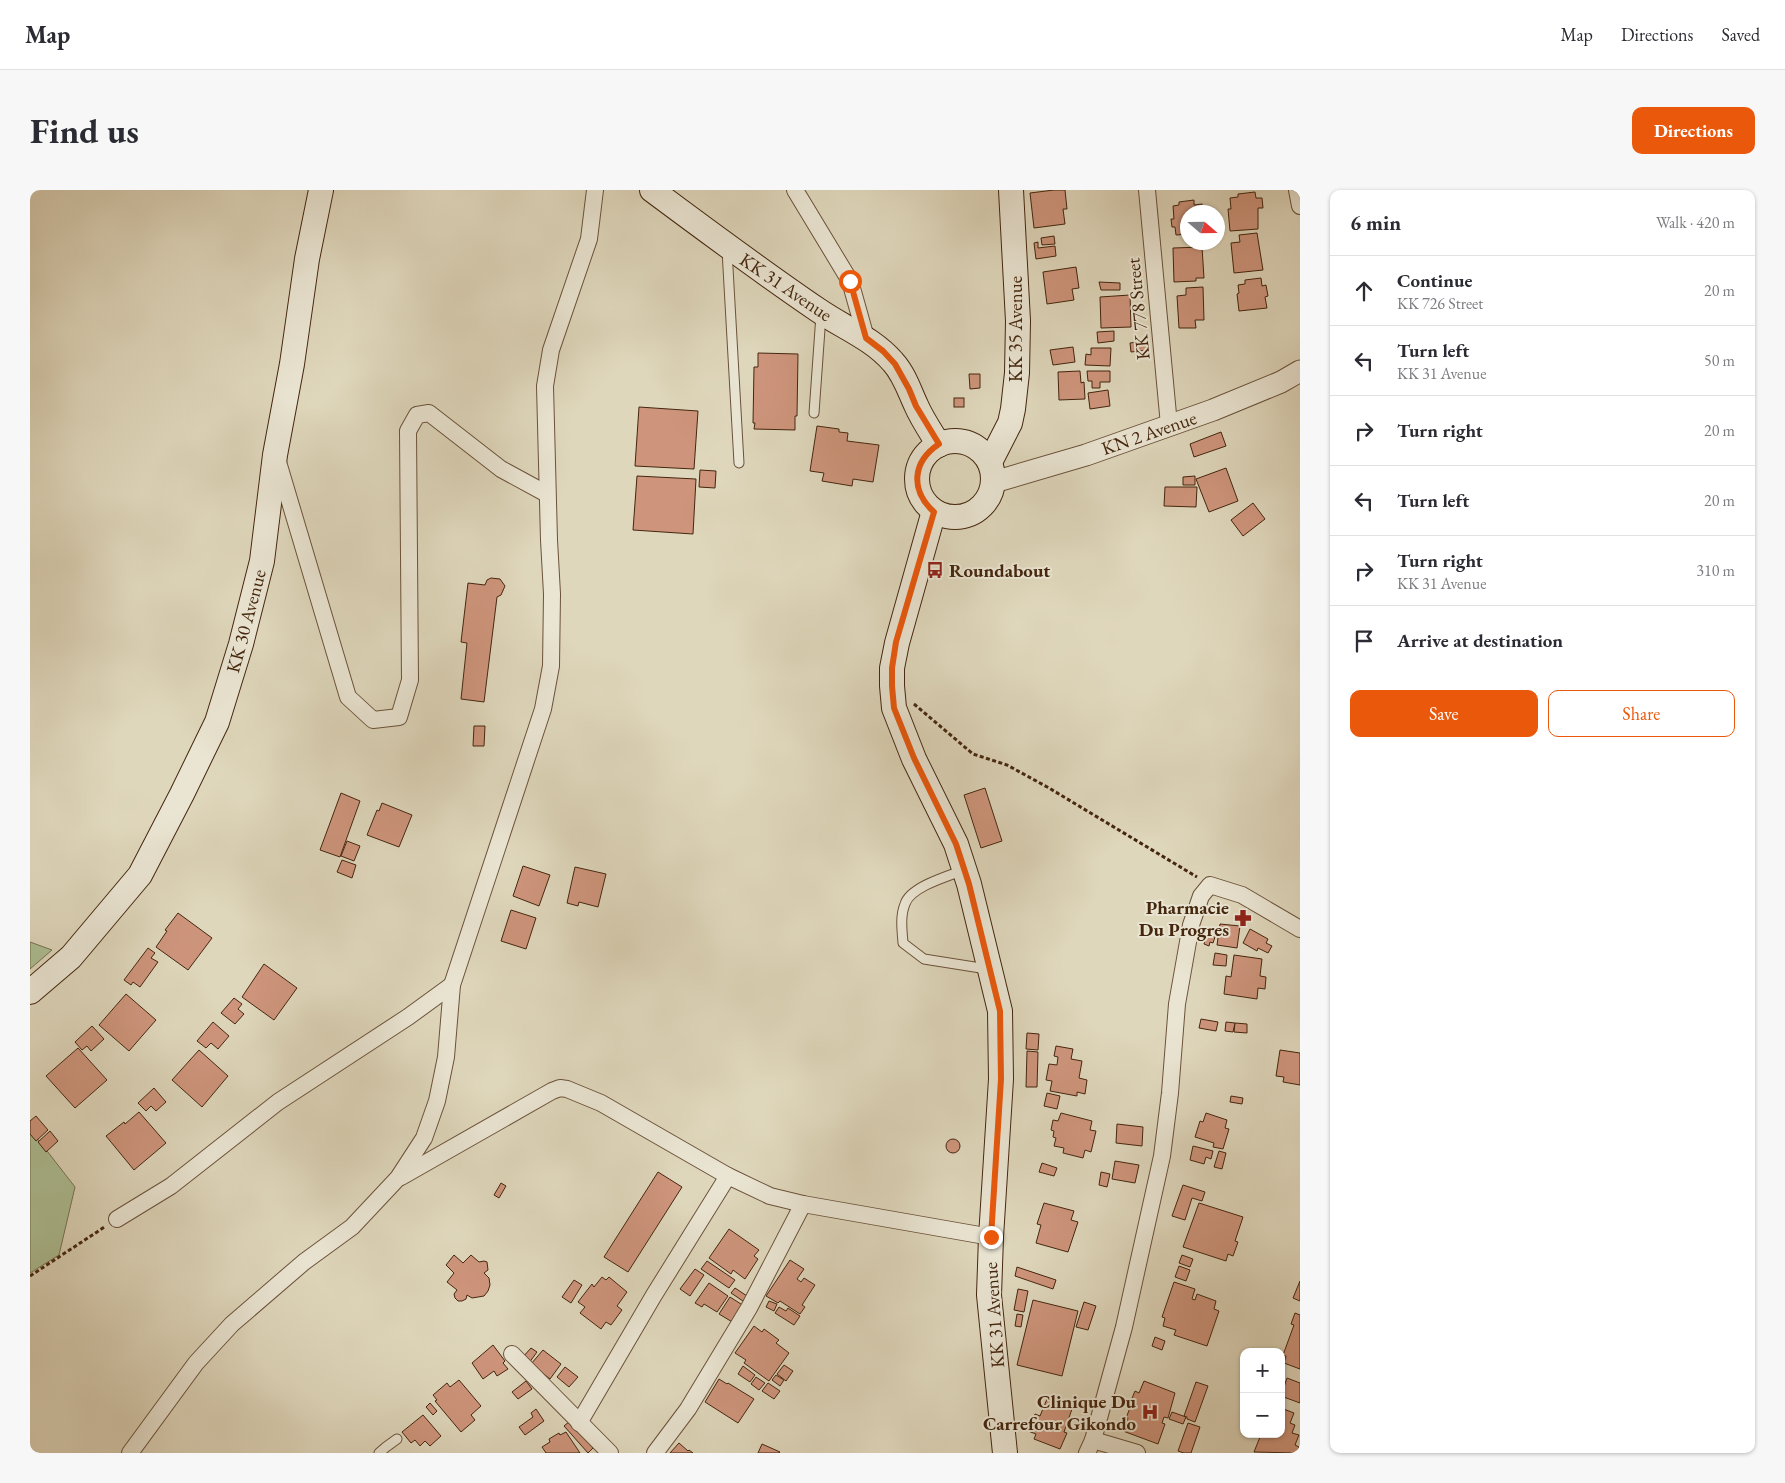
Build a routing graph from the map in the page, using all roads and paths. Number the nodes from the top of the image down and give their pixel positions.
1 (321, 190) edge
2 (595, 190) edge
3 (652, 190) edge
4 (795, 190) edge
5 (1011, 190) edge
6 (1147, 190) edge
7 (1298, 190) edge
8 (1300, 206) edge
9 (727, 247) junction
10 (821, 312) junction
11 (866, 338) junction
12 (1300, 371) edge
13 (814, 413) dead end
14 (1169, 425) junction
15 (939, 444) junction
16 (276, 456) junction
17 (739, 463) dead end
18 (992, 472) junction
19 (547, 494) junction
20 (934, 512) junction
21 (892, 686) junction
22 (964, 870) junction
23 (1210, 885) junction
24 (1300, 928) edge
25 (990, 969) junction
26 (452, 986) junction
27 (30, 992) edge
28 (728, 1176) junction
29 (398, 1178) junction
30 (803, 1204) junction
31 (116, 1219) joint
32 (991, 1237) junction
33 (30, 1276) edge
34 (512, 1354) dead end
35 (579, 1423) junction
36 (397, 1439) dead end
37 (1090, 1446) edge
38 (130, 1453) edge
39 (379, 1453) edge
40 (610, 1453) edge
41 (655, 1453) edge
42 (1005, 1453) edge
43 (1137, 1453) edge

1 - 16 main road, KK 30 Avenue
2 - 19 street
3 - 9 main road, KK 31 Avenue
4 - 11 street
5 - 18 main road, KK 35 Avenue
6 - 14 street, KK 778 Street
7 - 8 street
9 - 10 main road, KK 31 Avenue
9 - 17 lane
10 - 11 main road, KK 31 Avenue
10 - 13 lane
11 - 15 main road, KK 31 Avenue
12 - 14 street, KN 2 Avenue
14 - 18 street, KN 2 Avenue
15 - 18 main road
15 - 20 main road
16 - 19 street
16 - 27 main road, KK 30 Avenue
18 - 20 main road
19 - 26 street
20 - 21 main road, KK 31 Avenue
21 - 22 main road, KK 31 Avenue
21 - 23 path
22 - 25 main road, KK 31 Avenue
22 - 25 lane
23 - 24 street
23 - 37 street
25 - 32 main road, KK 31 Avenue
26 - 29 street
26 - 31 street
28 - 29 street
28 - 30 street
28 - 35 street
29 - 38 street
30 - 32 street
30 - 41 street
31 - 33 path
32 - 42 main road, KK 31 Avenue
34 - 35 street
35 - 40 street
36 - 39 lane
37 - 43 street

